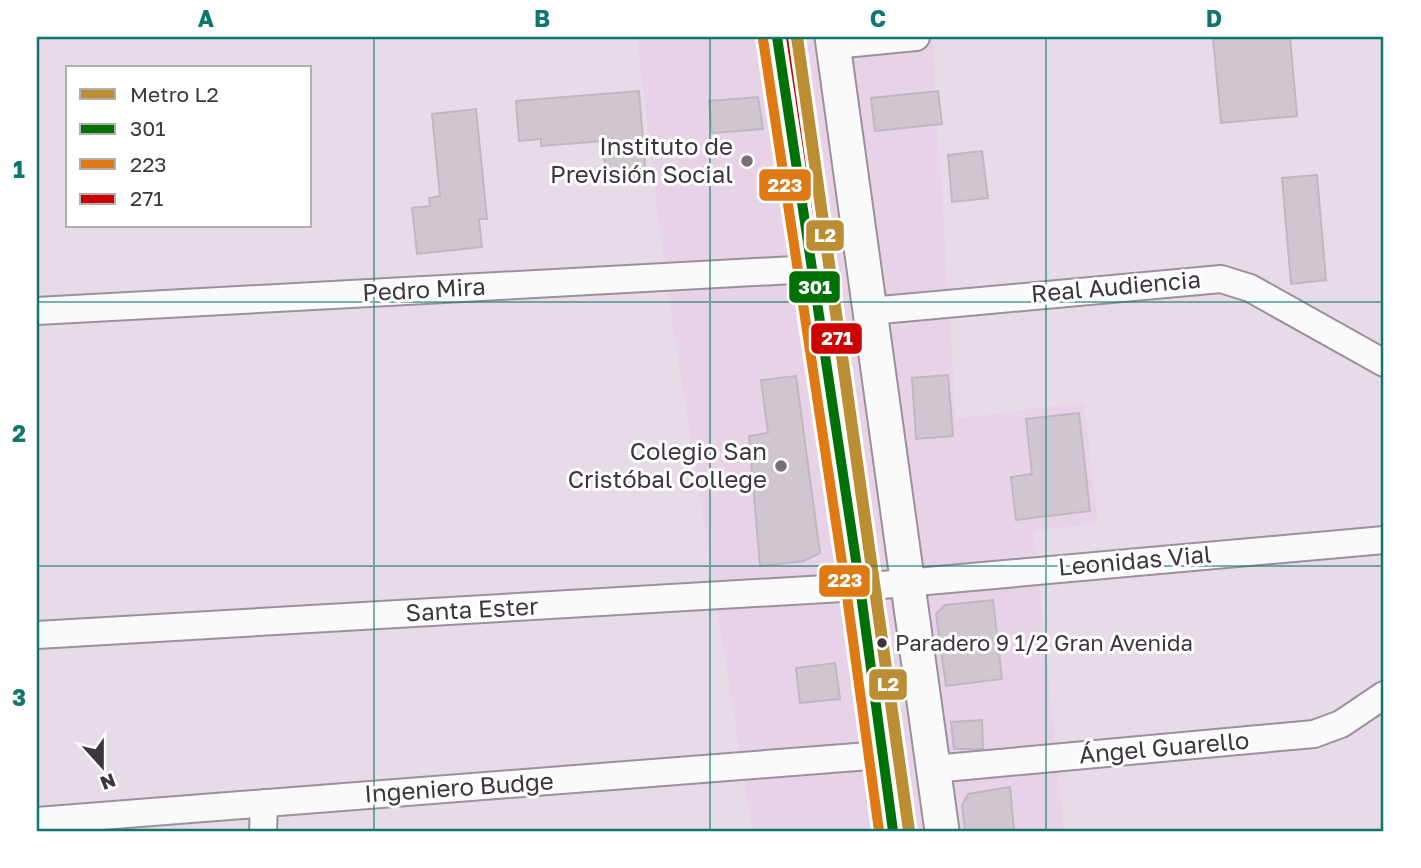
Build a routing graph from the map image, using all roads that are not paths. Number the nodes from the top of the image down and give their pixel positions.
1 (777, 37) edge
2 (916, 37) edge
3 (833, 41) edge
4 (812, 269) junction
5 (37, 311) edge
6 (870, 311) junction
7 (1384, 363) edge
8 (1377, 536) edge
9 (906, 581) junction
10 (860, 587) junction
11 (37, 635) edge
12 (1384, 695) edge
13 (882, 755) junction
14 (933, 769) junction
15 (264, 803) junction
16 (37, 821) edge
17 (111, 823) edge
18 (263, 831) edge
19 (893, 831) edge
20 (942, 831) edge

1 - 4 main road
2 - 3 street
3 - 6 main road
4 - 5 street, Pedro Mira
4 - 10 main road
6 - 7 street, Real Audiencia
6 - 9 main road
8 - 9 street, Leonidas Vial
9 - 10 street, Santa Ester
9 - 14 main road
10 - 11 street, Santa Ester
10 - 13 main road
12 - 14 street, Ángel Guarello
13 - 15 street, Ingeniero Budge
13 - 19 main road
14 - 20 main road
15 - 17 street, Ingeniero Budge
15 - 18 street
16 - 17 street, Ingeniero Budge

